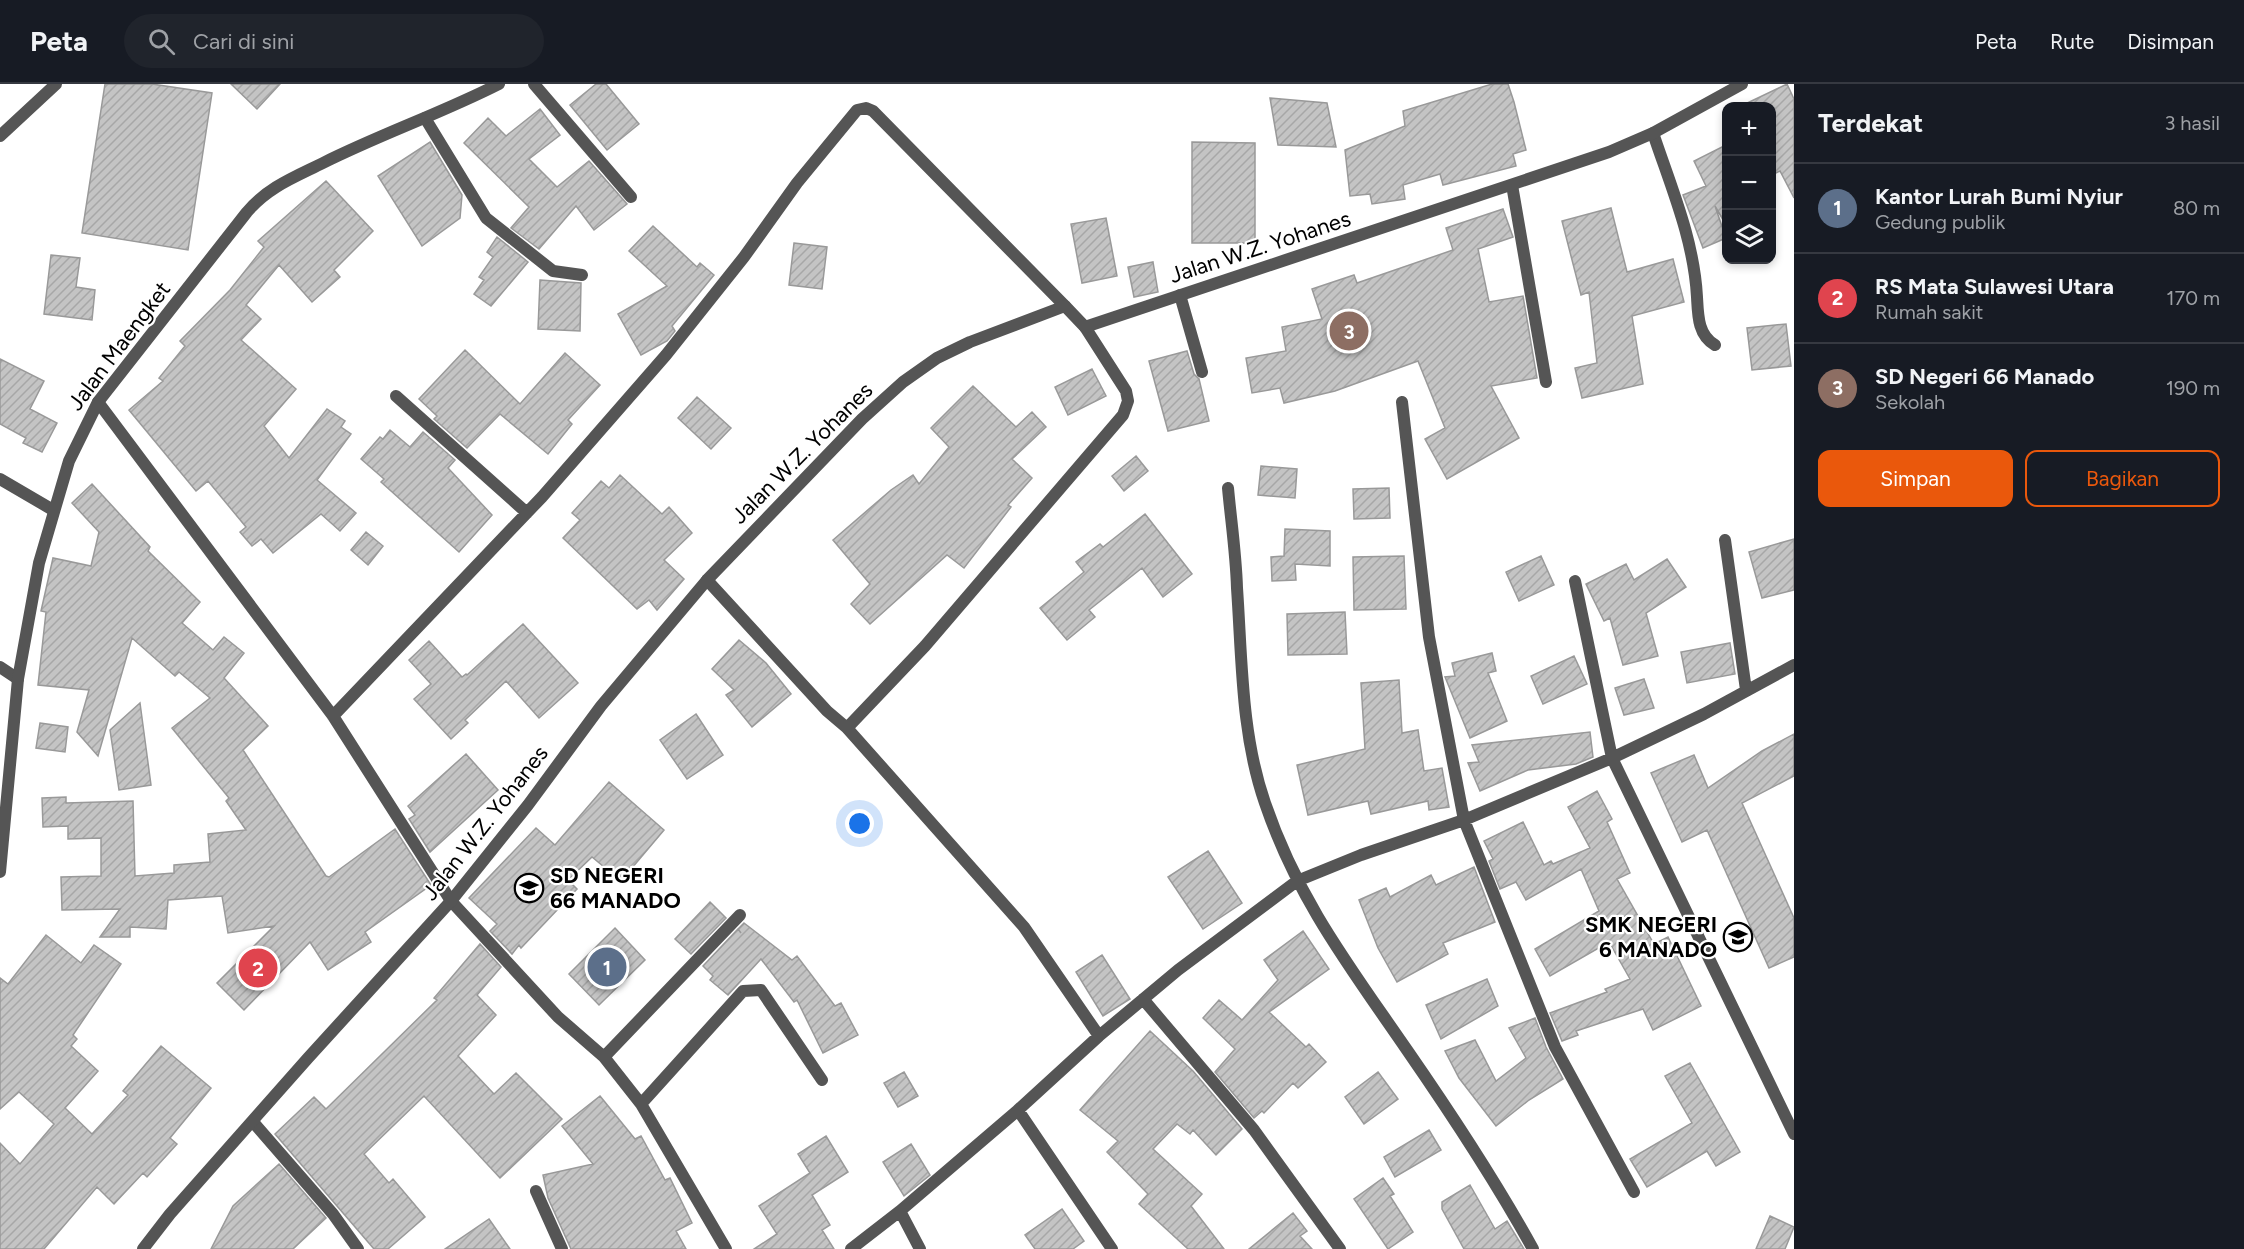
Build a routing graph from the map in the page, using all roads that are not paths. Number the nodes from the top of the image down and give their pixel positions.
1 (56, 84) edge
2 (499, 84) edge
3 (534, 84) edge
4 (1742, 84) edge
5 (425, 118) junction
6 (1653, 133) junction
7 (0, 136) edge
8 (1512, 185) junction
9 (631, 197) dead end
10 (582, 275) dead end
11 (1180, 295) junction
12 (1065, 306) junction
13 (1084, 327) junction
14 (1715, 345) dead end
15 (1202, 372) dead end
16 (1546, 382) dead end
17 (396, 396) dead end
18 (98, 402) junction
19 (1402, 402) dead end
20 (0, 479) edge
21 (1227, 488) dead end
22 (53, 510) junction
23 (527, 513) junction
24 (1725, 540) dead end
25 (707, 580) junction
26 (1575, 580) dead end
27 (1794, 664) edge
28 (0, 667) edge
29 (18, 679) junction
30 (1746, 690) junction
31 (333, 716) junction
32 (847, 728) junction
33 (1612, 758) junction
34 (3, 804) edge
35 (1464, 820) junction
36 (0, 872) edge
37 (1297, 881) junction
38 (451, 901) junction
39 (740, 915) dead end
40 (1143, 999) junction
41 (1099, 1036) junction
42 (604, 1057) junction
43 (822, 1080) dead end
44 (641, 1104) junction
45 (1018, 1110) junction
46 (253, 1122) junction
47 (1794, 1134) edge
48 (536, 1191) dead end
49 (1634, 1192) dead end
50 (900, 1211) junction
51 (143, 1249) edge
52 (358, 1249) edge
53 (562, 1249) edge
54 (726, 1249) edge
55 (851, 1249) edge
56 (920, 1249) edge
57 (1112, 1249) edge
58 (1340, 1249) edge
59 (1533, 1249) edge

1 - 7 street
2 - 5 street, Jalan Maengket
3 - 9 street
4 - 6 street, Jalan W.Z. Yohanes
5 - 10 street
5 - 18 street, Jalan Maengket
6 - 8 street, Jalan W.Z. Yohanes
6 - 14 street
8 - 11 street, Jalan W.Z. Yohanes
8 - 16 street
11 - 13 street, Jalan W.Z. Yohanes
11 - 15 street
12 - 13 street
12 - 23 street
12 - 25 street, Jalan W.Z. Yohanes
13 - 32 street
17 - 23 street
18 - 22 street, Jalan Maengket
18 - 31 street
19 - 35 street
20 - 22 street
21 - 37 street
22 - 29 street, Jalan Maengket
23 - 31 street
24 - 30 street
25 - 32 street
25 - 38 street, Jalan W.Z. Yohanes
26 - 33 street
27 - 30 street
28 - 29 street
29 - 34 street, Jalan Maengket
30 - 33 street
31 - 38 street
32 - 41 street
33 - 35 street
33 - 47 street
34 - 36 street, Jalan Maengket
35 - 37 street
35 - 49 street
37 - 40 street
37 - 59 street
38 - 42 street
38 - 46 street, Jalan W.Z. Yohanes
39 - 42 street
40 - 41 street
40 - 58 street
41 - 45 street
42 - 44 street
43 - 44 street
44 - 54 street
45 - 50 street
45 - 57 street
46 - 51 street, Jalan W.Z. Yohanes
46 - 52 street
48 - 53 street
50 - 55 street
50 - 56 street

